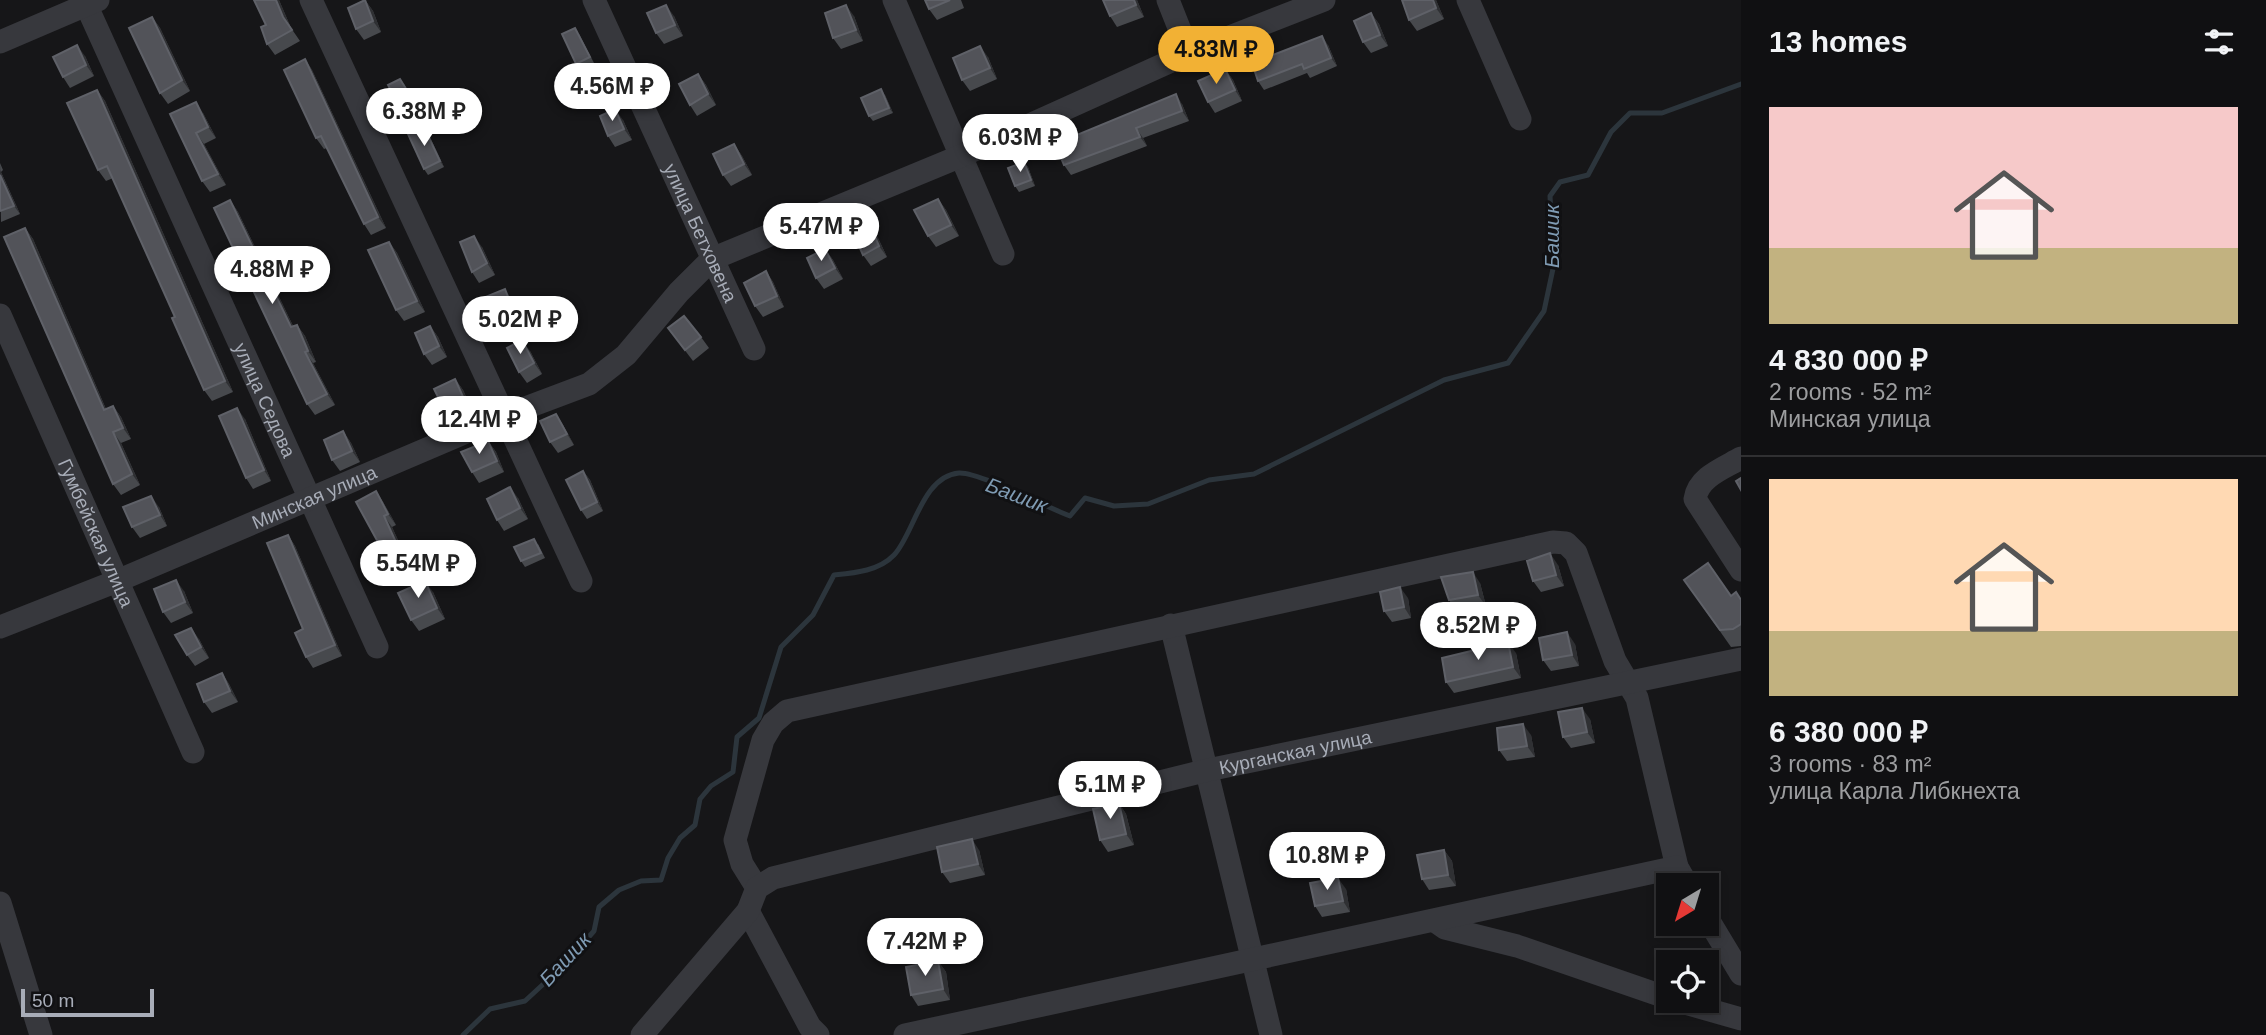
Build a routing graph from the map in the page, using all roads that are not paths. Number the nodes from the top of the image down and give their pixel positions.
1 (311, 0) edge
2 (594, 0) edge
3 (894, 0) edge
4 (1168, 0) edge
5 (1324, 0) edge
6 (1468, 0) edge
7 (90, 2) edge
8 (0, 42) edge
9 (1189, 53) junction
10 (1520, 118) dead end
11 (961, 156) junction
12 (1003, 254) dead end
13 (712, 259) junction
14 (0, 315) edge
15 (754, 349) dead end
16 (504, 416) junction
17 (1741, 458) edge
18 (310, 499) junction
19 (1741, 570) edge
20 (117, 581) junction
21 (581, 581) dead end
22 (1171, 625) junction
23 (0, 627) edge
24 (377, 647) dead end
25 (1741, 659) edge
26 (1628, 682) junction
27 (192, 752) dead end
28 (1208, 770) junction
29 (1681, 873) edge
30 (1656, 881) edge
31 (757, 888) junction
32 (0, 903) edge
33 (748, 911) junction
34 (1435, 921) junction
35 (1718, 936) edge
36 (1254, 961) junction
37 (1741, 974) edge
38 (1656, 994) edge
39 (1719, 1013) edge
40 (1741, 1019) edge
41 (41, 1035) edge
42 (642, 1035) edge
43 (818, 1035) edge
44 (905, 1035) edge
45 (1271, 1035) edge

1 - 16 street
2 - 13 street, улица Бетховена
3 - 11 street
4 - 9 street
5 - 9 street, Минская улица
6 - 10 street
7 - 8 street
7 - 18 street, улица Седова
9 - 11 street, Минская улица
11 - 12 street
11 - 13 street, Минская улица
13 - 15 street, улица Бетховена
13 - 16 street, Минская улица
14 - 20 street, Гумбейская улица
16 - 18 street, Минская улица
16 - 21 street
17 - 19 street
18 - 20 street, Минская улица
18 - 24 street, улица Седова
20 - 23 street, Минская улица
20 - 27 street, Гумбейская улица
22 - 26 street
22 - 28 street
22 - 31 street
25 - 26 street, Курганская улица
26 - 28 street, Курганская улица
26 - 29 street
28 - 31 street, Курганская улица
28 - 36 street
30 - 34 street
31 - 33 street
32 - 41 street
33 - 42 street
33 - 43 street
34 - 36 street
34 - 38 street
35 - 37 street
36 - 44 street
36 - 45 street
39 - 40 street

